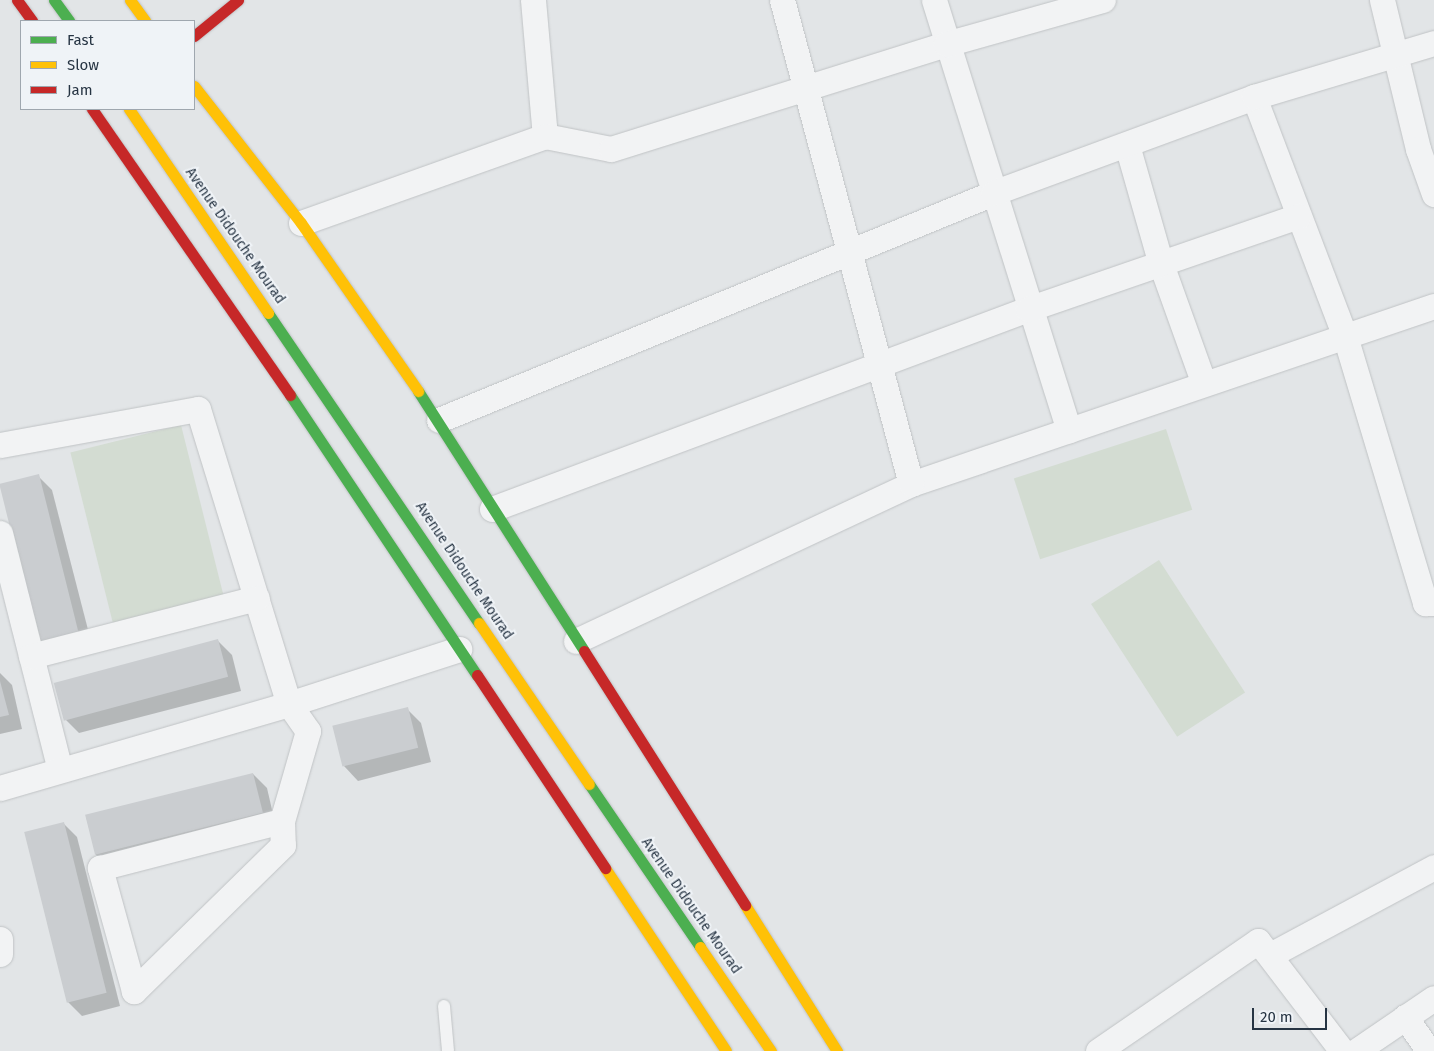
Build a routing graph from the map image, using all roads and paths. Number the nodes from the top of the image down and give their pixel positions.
1 (17, 0) edge
2 (54, 0) edge
3 (130, 0) edge
4 (238, 0) edge
5 (533, 0) edge
6 (782, 0) edge
7 (934, 0) edge
8 (1104, 0) edge
9 (1382, 0) edge
10 (31, 20) edge
11 (68, 20) edge
12 (144, 20) edge
13 (195, 35) edge
14 (1434, 43) edge
15 (946, 44) junction
16 (1393, 53) junction
17 (195, 87) edge
18 (806, 91) junction
19 (1254, 97) junction
20 (93, 110) edge
21 (130, 110) edge
22 (545, 136) junction
23 (1127, 145) junction
24 (1426, 147) edge
25 (993, 194) junction
26 (1434, 194) edge
27 (1298, 216) junction
28 (301, 224) junction
29 (849, 251) junction
30 (1161, 264) junction
31 (1434, 306) edge
32 (1028, 309) junction
33 (1345, 336) junction
34 (879, 363) junction
35 (1204, 384) junction
36 (439, 420) junction
37 (1069, 430) junction
38 (0, 445) edge
39 (911, 484) junction
40 (492, 509) junction
41 (0, 533) edge
42 (257, 598) junction
43 (1434, 602) edge
44 (576, 641) junction
45 (459, 649) junction
46 (31, 656) junction
47 (289, 704) junction
48 (60, 770) junction
49 (0, 788) edge
50 (282, 821) junction
51 (1434, 867) edge
52 (0, 939) edge
53 (0, 954) edge
54 (1270, 955) junction
55 (1434, 998) edge
56 (444, 1006) dead end
57 (1406, 1017) junction
58 (448, 1051) edge
59 (726, 1051) edge
60 (771, 1051) edge
61 (837, 1051) edge
62 (1098, 1051) edge
63 (1342, 1051) edge
64 (1356, 1051) edge
65 (1429, 1051) edge

1 - 10 main road
2 - 11 main road
3 - 12 main road
4 - 13 main road
5 - 22 street
6 - 18 street
7 - 15 street
8 - 15 street
9 - 16 street
14 - 16 street
15 - 18 street
15 - 25 street
16 - 19 street
16 - 24 street
17 - 28 main road
18 - 22 street
18 - 29 street
19 - 23 street
19 - 27 street
20 - 45 main road
21 - 60 main road, Avenue Didouche Mourad
22 - 28 street
23 - 25 street
23 - 30 street
24 - 26 street
25 - 29 street
25 - 32 street
27 - 30 street
27 - 33 street
28 - 36 main road
29 - 34 street
29 - 36 street
30 - 32 street
30 - 35 street
31 - 33 street
32 - 34 street
32 - 37 street
33 - 35 street
33 - 43 street
34 - 39 street
34 - 40 street
35 - 37 street
36 - 40 main road
37 - 39 street
38 - 42 street
39 - 44 street
40 - 44 main road
41 - 46 street
42 - 46 street
42 - 47 street
44 - 61 main road
45 - 47 street
45 - 59 main road
46 - 48 street
47 - 48 street
47 - 50 street
48 - 49 street
50 - 50 street
51 - 54 street
52 - 53 street
54 - 62 street
54 - 63 street
55 - 57 street
56 - 58 lane
57 - 64 street
57 - 65 street

